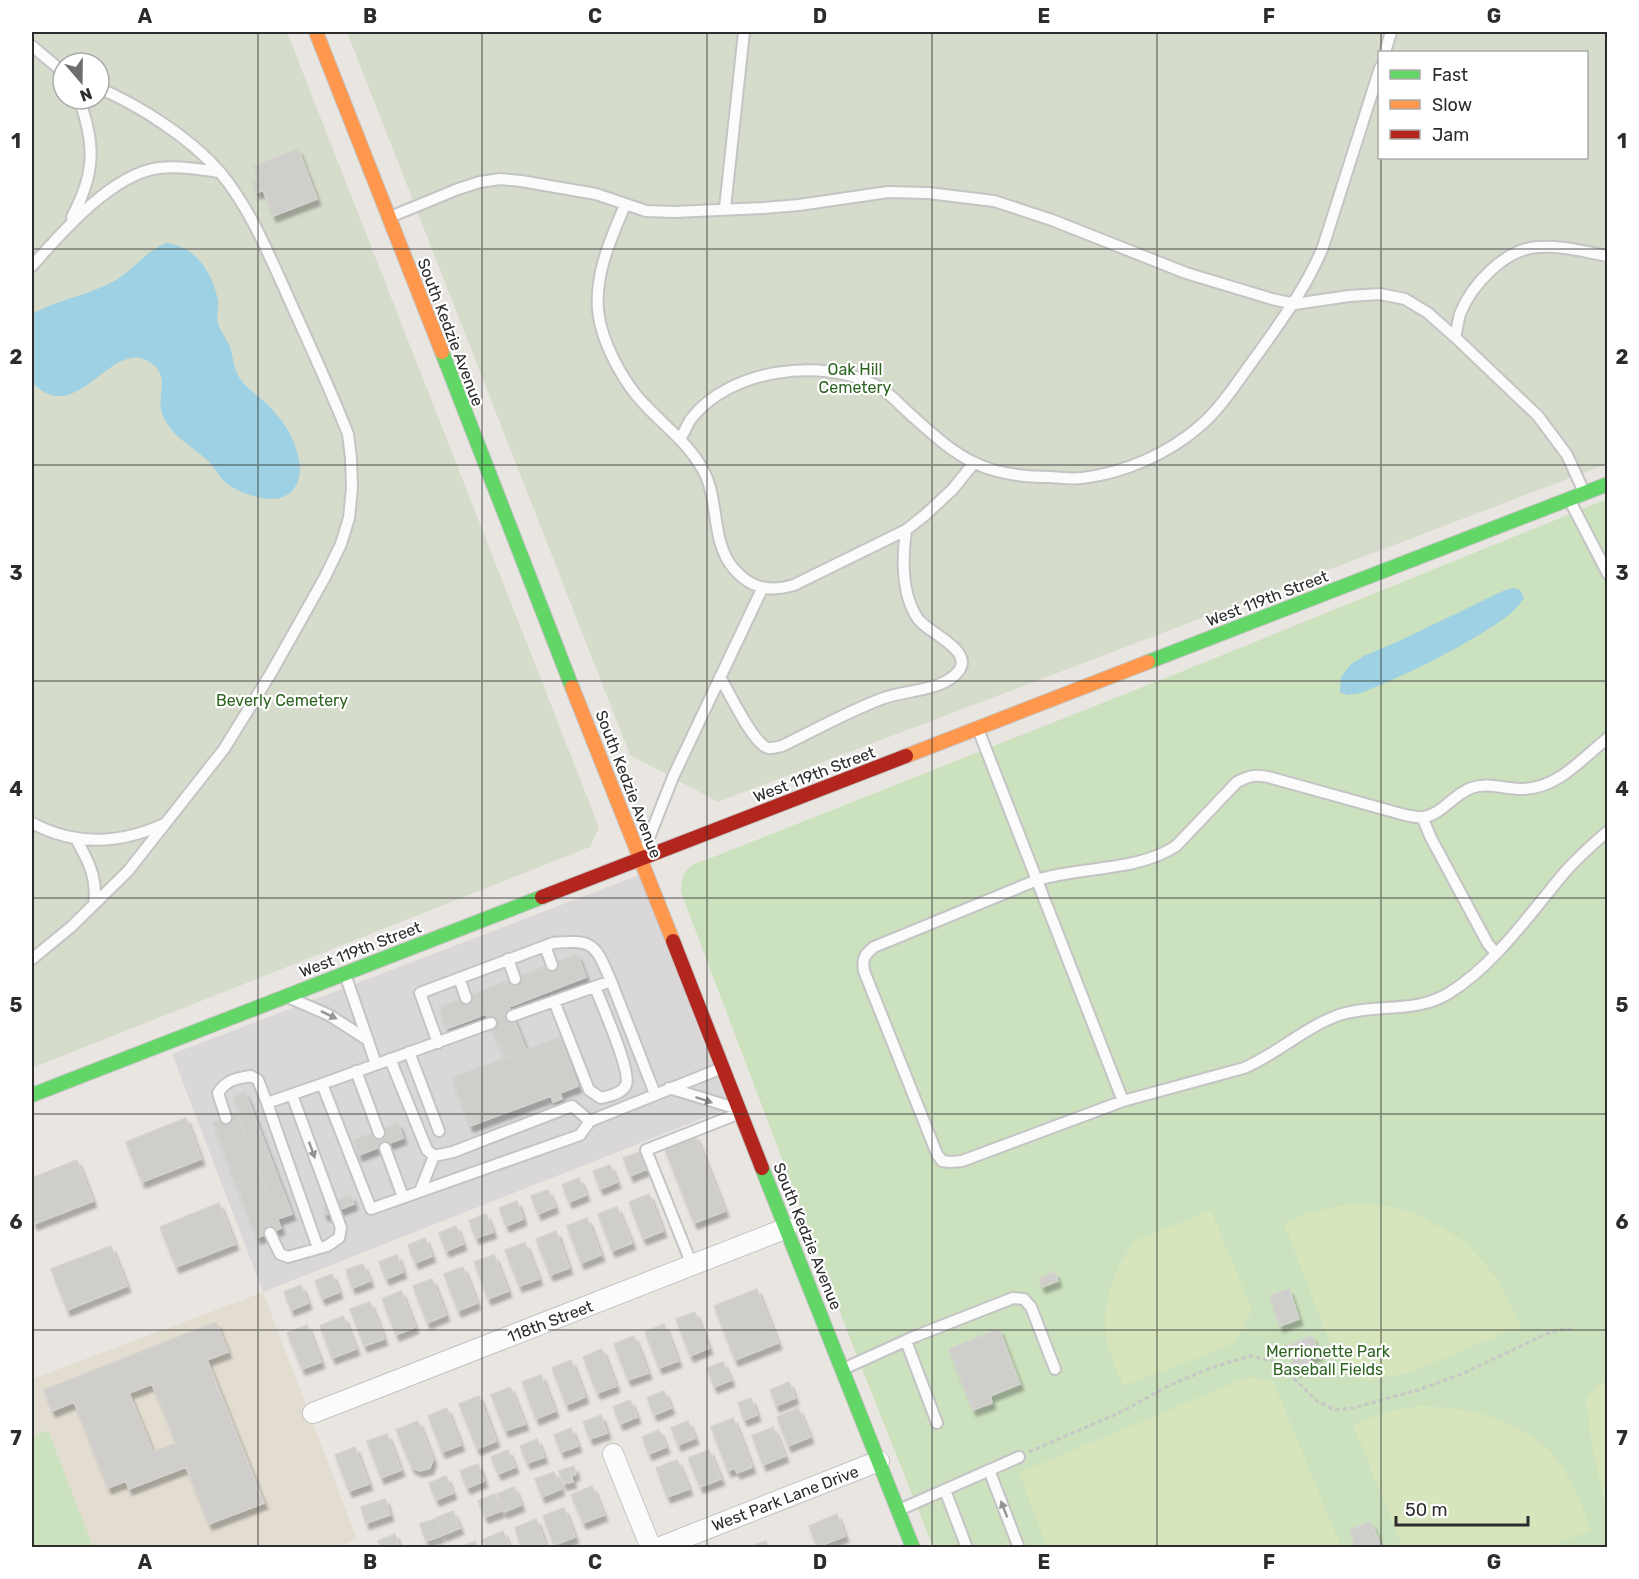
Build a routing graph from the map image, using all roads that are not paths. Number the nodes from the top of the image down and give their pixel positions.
1 (316, 32) edge
2 (744, 32) edge
3 (1391, 32) edge
4 (32, 46) edge
5 (1384, 51) edge
6 (51, 62) edge
7 (1378, 74) edge
8 (111, 95) edge
9 (83, 111) edge
10 (219, 172) junction
11 (626, 205) junction
12 (725, 208) junction
13 (389, 217) junction
14 (68, 225) junction
15 (1608, 256) edge
16 (32, 266) edge
17 (1295, 304) junction
18 (1455, 337) junction
19 (680, 439) junction
20 (974, 463) junction
21 (1608, 484) edge
22 (1584, 493) junction
23 (1568, 499) junction
24 (906, 530) junction
25 (1608, 574) edge
26 (762, 589) junction
27 (720, 677) junction
28 (978, 728) junction
29 (1608, 738) edge
30 (1422, 817) junction
31 (32, 823) edge
32 (165, 824) junction
33 (1608, 831) edge
34 (76, 839) junction
35 (640, 859) junction
36 (1037, 880) junction
37 (94, 904) junction
38 (545, 946) junction
39 (1496, 953) junction
40 (32, 959) edge
41 (508, 959) junction
42 (552, 965) dead end
43 (345, 973) junction
44 (459, 978) junction
45 (515, 979) dead end
46 (610, 981) junction
47 (595, 987) junction
48 (285, 996) junction
49 (559, 996) junction
50 (466, 998) dead end
51 (512, 1016) dead end
52 (491, 1023) dead end
53 (368, 1041) junction
54 (438, 1043) junction
55 (409, 1052) junction
56 (390, 1059) junction
57 (376, 1064) junction
58 (723, 1067) junction
59 (356, 1071) junction
60 (322, 1084) junction
61 (669, 1088) junction
62 (654, 1094) junction
63 (32, 1095) edge
64 (292, 1095) junction
65 (1123, 1101) junction
66 (267, 1103) junction
67 (740, 1111) junction
68 (226, 1118) dead end
69 (590, 1121) junction
70 (439, 1131) dead end
71 (379, 1132) dead end
72 (385, 1148) dead end
73 (434, 1156) junction
74 (420, 1191) junction
75 (403, 1197) junction
76 (787, 1228) junction
77 (270, 1233) dead end
78 (318, 1248) junction
79 (692, 1265) junction
80 (906, 1341) junction
81 (1055, 1369) dead end
82 (843, 1370) junction
83 (313, 1413) dead end
84 (937, 1423) dead end
85 (613, 1454) dead end
86 (1019, 1456) road end
87 (879, 1461) junction
88 (989, 1470) junction
89 (945, 1490) junction
90 (898, 1510) junction
91 (651, 1548) edge
92 (658, 1548) edge
93 (913, 1548) edge
94 (967, 1548) edge
95 (1019, 1548) edge

1 - 13 street, South Kedzie Avenue
2 - 12 lane
3 - 5 lane
4 - 6 lane
7 - 17 lane
8 - 10 lane
9 - 14 lane
10 - 14 lane
10 - 32 lane
11 - 12 lane
11 - 13 lane
11 - 19 lane
12 - 17 lane
13 - 35 street, South Kedzie Avenue
14 - 16 lane
15 - 18 lane
17 - 18 lane
17 - 20 lane
18 - 22 lane
19 - 20 lane
19 - 26 lane
20 - 24 lane
21 - 22 street, West 119th Street
22 - 23 street, West 119th Street
23 - 25 lane
23 - 28 street, West 119th Street
24 - 26 lane
24 - 27 lane
26 - 27 lane
27 - 35 lane
28 - 35 street, West 119th Street
28 - 36 lane
29 - 30 lane
30 - 36 lane
30 - 39 lane
31 - 34 lane
32 - 34 lane
32 - 37 lane
33 - 39 lane
34 - 37 lane
35 - 43 street, West 119th Street
35 - 58 street, South Kedzie Avenue
36 - 65 lane
36 - 65 lane
37 - 40 lane
38 - 41 lane
38 - 42 lane
38 - 46 lane
39 - 65 lane
41 - 44 lane
41 - 45 lane
43 - 48 street, West 119th Street
43 - 53 lane
44 - 50 lane
44 - 54 lane
46 - 47 lane
46 - 62 lane
47 - 49 lane
47 - 49 lane
48 -> 53 lane
48 - 63 street, West 119th Street
49 - 51 lane
52 - 54 lane
53 - 57 lane
54 - 55 lane
55 - 56 lane
55 - 70 lane
56 - 57 lane
56 - 73 lane
57 - 59 lane
58 - 61 lane
58 - 67 street, South Kedzie Avenue
59 - 60 lane
59 - 71 lane
60 - 64 lane
60 - 75 lane
61 - 62 lane
61 -> 67 lane
62 - 69 lane
64 - 66 lane
64 -> 78 lane
66 - 68 lane
66 - 78 lane
67 - 76 street, South Kedzie Avenue
67 - 79 lane
69 - 73 lane
69 - 74 lane
72 - 75 lane
73 - 74 lane
74 - 75 lane
76 - 79 street, 118th Street
76 - 82 street, South Kedzie Avenue
77 - 78 lane
79 - 83 street, 118th Street
80 - 81 lane
80 - 82 lane
80 - 84 lane
82 - 87 street, South Kedzie Avenue
85 - 91 street
86 - 88 lane
87 - 90 street, South Kedzie Avenue
87 - 92 street, West Park Lane Drive
88 - 89 lane
95 -> 88 lane
89 - 90 lane
89 - 94 lane
90 - 93 street, South Kedzie Avenue

